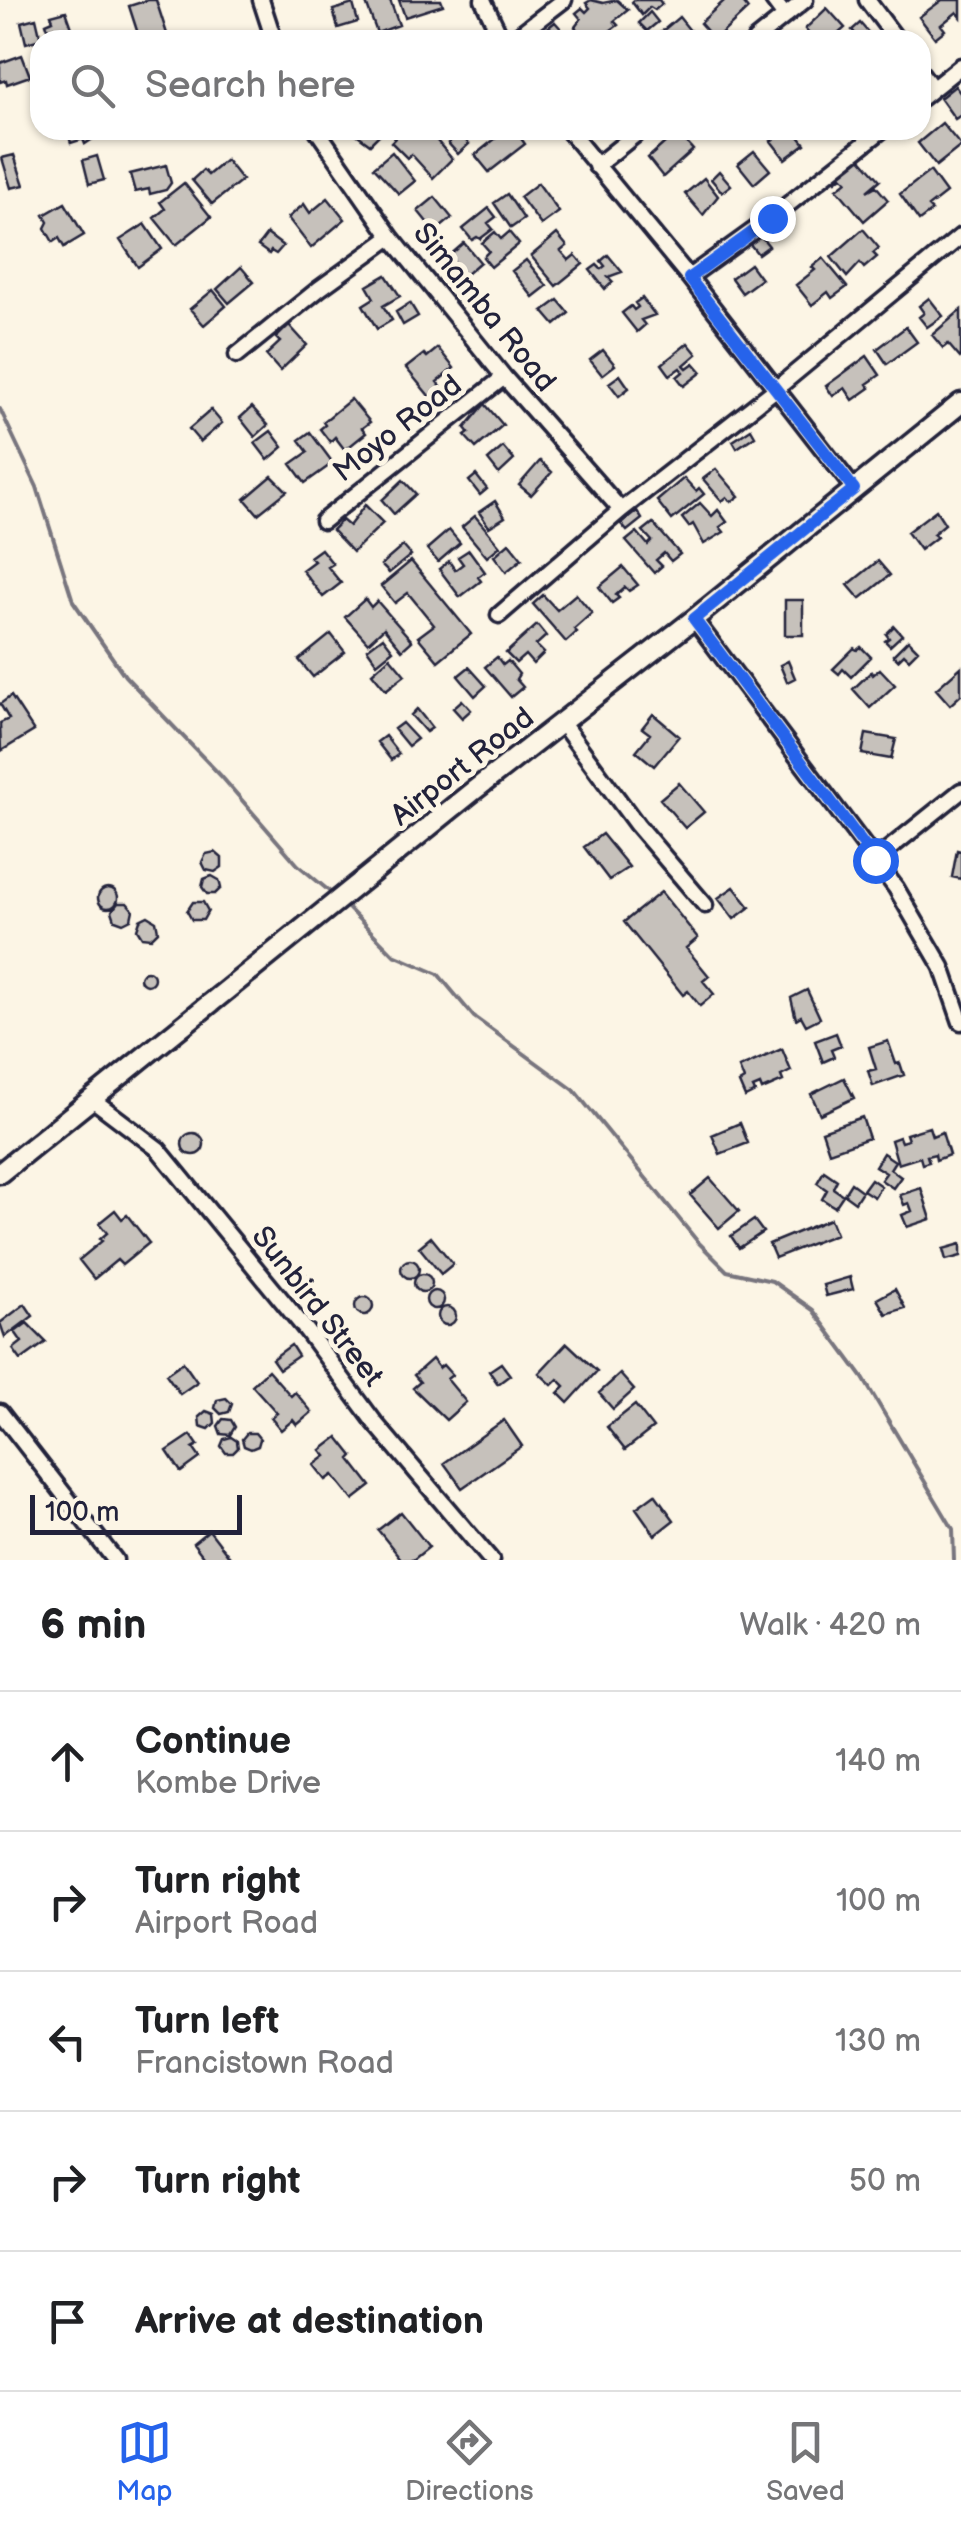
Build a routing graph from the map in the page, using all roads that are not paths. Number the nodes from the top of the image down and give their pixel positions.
1 (261, 0) edge
2 (483, 0) edge
3 (564, 0) edge
4 (772, 0) edge
5 (805, 0) edge
6 (867, 0) edge
7 (785, 16) junction
8 (269, 30) edge
9 (497, 30) edge
10 (525, 30) edge
11 (768, 30) edge
12 (889, 30) edge
13 (961, 66) edge
14 (931, 90) edge
15 (324, 140) edge
16 (576, 140) edge
17 (628, 140) edge
18 (870, 140) edge
19 (596, 166) junction
20 (961, 236) edge
21 (391, 237) junction
22 (689, 278) junction
23 (237, 355) dead end
24 (504, 377) junction
25 (777, 388) junction
26 (961, 404) edge
27 (854, 489) junction
28 (621, 510) junction
29 (323, 520) dead end
30 (499, 615) dead end
31 (694, 619) junction
32 (561, 722) junction
33 (961, 791) edge
34 (875, 860) junction
35 (705, 905) dead end
36 (961, 1022) edge
37 (92, 1099) junction
38 (0, 1173) edge
39 (0, 1412) edge
40 (483, 1557) edge
41 (115, 1560) edge

1 - 8 street
2 - 9 street
3 - 10 street
4 - 7 street
5 - 7 street
6 - 12 street
7 - 11 street
13 - 14 street
15 - 21 street, Simamba Road
16 - 19 street
17 - 19 street
18 - 22 street
19 - 22 street
20 - 25 street
21 - 23 street
21 - 24 street, Simamba Road
22 - 25 street
24 - 28 street, Simamba Road
24 - 29 street, Moyo Road
25 - 27 street
25 - 28 street
26 - 27 street, Airport Road
27 - 31 street, Airport Road
28 - 30 street
31 - 32 street, Airport Road
31 - 34 street
32 - 35 street
32 - 37 street, Airport Road
33 - 34 street
34 - 36 street
37 - 38 street, Airport Road
37 - 40 street, Sunbird Street
39 - 41 street

